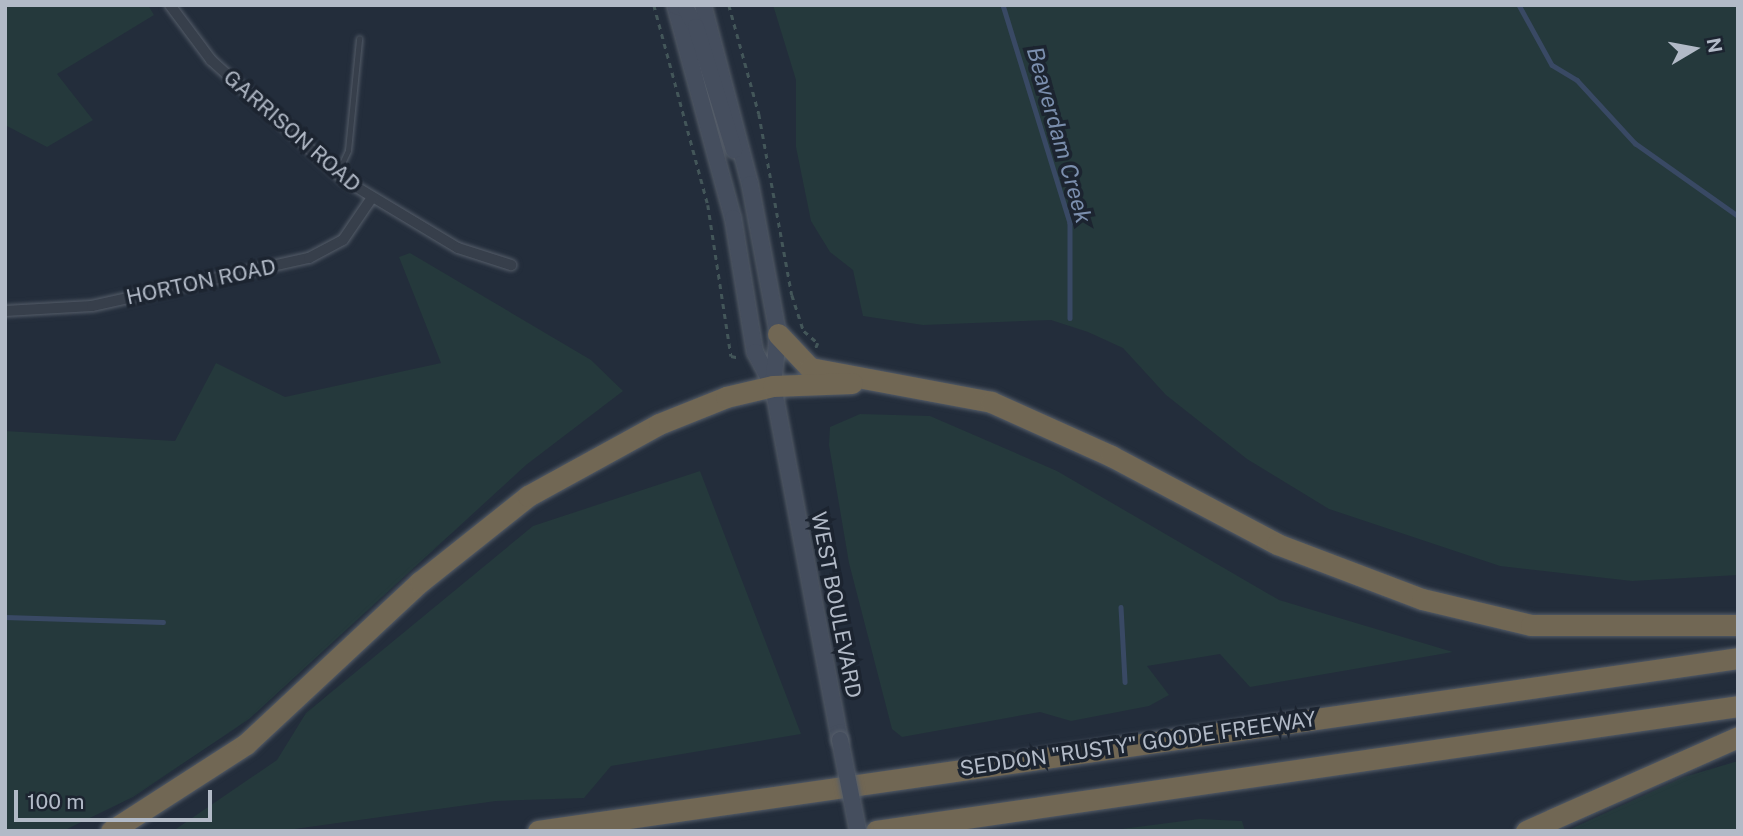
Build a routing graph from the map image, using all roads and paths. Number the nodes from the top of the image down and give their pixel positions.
1 (170, 5) edge
2 (654, 5) edge
3 (703, 5) edge
4 (729, 5) edge
5 (676, 6) edge
6 (359, 39) dead end
7 (337, 174) junction
8 (750, 184) junction
9 (371, 199) junction
10 (511, 265) dead end
11 (5, 311) edge
12 (778, 334) junction
13 (813, 354) dead end
14 (742, 359) dead end
15 (862, 382) junction
16 (773, 386) junction
17 (1738, 625) edge
18 (1738, 658) edge
19 (1738, 706) edge
20 (1738, 737) edge
21 (111, 831) edge
22 (538, 831) edge
23 (858, 831) edge
24 (876, 831) edge
25 (1526, 831) edge

1 - 7 street, GARRISON ROAD
2 - 14 path
3 - 8 street, WEST BOULEVARD
4 - 13 path
5 - 8 street
5 - 16 street, WEST BOULEVARD
6 - 7 lane
7 - 9 street, GARRISON ROAD
8 - 12 street, WEST BOULEVARD
9 - 10 street, GARRISON ROAD
9 - 11 street, HORTON ROAD
12 - 15 highway
12 - 16 street, WEST BOULEVARD
15 - 16 highway
15 - 17 highway
16 - 21 highway
16 - 23 street, WEST BOULEVARD, bridge
18 - 22 highway, SEDDON "RUSTY" GOODE FREEWAY
19 - 24 highway
20 - 25 highway

